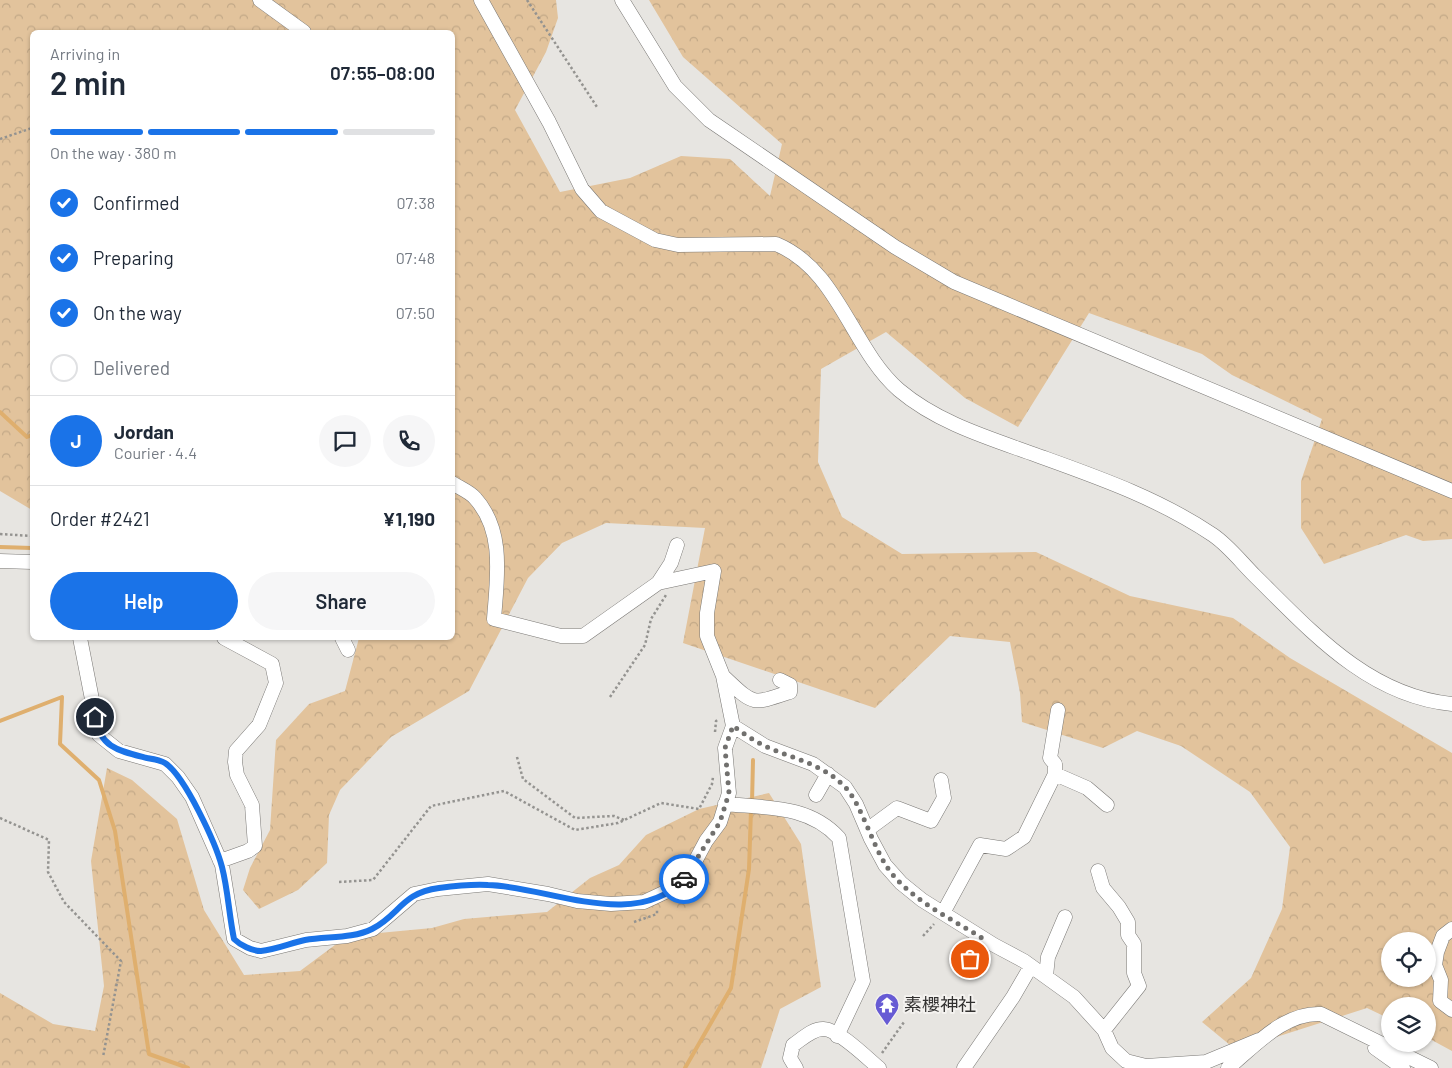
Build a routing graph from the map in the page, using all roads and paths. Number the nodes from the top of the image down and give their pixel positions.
1 (260, 0) edge
2 (481, 0) edge
3 (527, 0) edge
4 (622, 0) edge
5 (301, 30) edge
6 (597, 107) dead end
7 (30, 129) edge
8 (0, 139) edge
9 (455, 485) edge
10 (1452, 491) edge
11 (0, 534) edge
12 (30, 536) edge
13 (677, 545) dead end
14 (0, 561) edge
15 (30, 562) edge
16 (676, 579) junction
17 (658, 583) junction
18 (80, 640) edge
19 (228, 640) edge
20 (343, 640) edge
21 (348, 650) dead end
22 (723, 676) junction
23 (780, 680) dead end
24 (610, 697) dead end
25 (1452, 704) edge
26 (1058, 710) dead end
27 (732, 720) junction
28 (715, 739) dead end
29 (517, 757) dead end
30 (828, 774) junction
31 (1055, 774) junction
32 (713, 775) dead end
33 (941, 780) dead end
34 (816, 795) dead end
35 (725, 804) junction
36 (1107, 805) dead end
37 (0, 818) edge
38 (624, 820) junction
39 (867, 830) junction
40 (220, 861) junction
41 (1098, 871) dead end
42 (339, 882) dead end
43 (943, 913) junction
44 (1065, 917) dead end
45 (1452, 929) edge
46 (923, 936) dead end
47 (982, 938) junction
48 (970, 959) dead end
49 (1031, 966) junction
50 (1046, 976) junction
51 (1452, 1010) edge
52 (904, 1022) dead end
53 (1104, 1030) junction
54 (1364, 1035) junction
55 (837, 1036) junction
56 (1259, 1040) junction
57 (103, 1057) dead end
58 (877, 1066) edge
59 (796, 1068) edge
60 (964, 1068) edge
61 (1228, 1068) edge
62 (1403, 1068) edge
63 (1431, 1068) edge

1 - 5 street
2 - 25 street
3 - 6 path
4 - 10 street
7 - 8 path
9 - 17 street
11 - 12 path
13 - 17 street
14 - 15 street
16 - 17 street
16 - 22 street
16 - 24 path
18 - 40 street
19 - 40 street
20 - 21 street
22 - 23 street
22 - 27 street
26 - 31 street
27 - 28 path
27 - 30 street
27 - 35 street
29 - 38 path
30 - 34 street
30 - 39 street
31 - 36 street
31 - 43 street
32 - 38 path
33 - 39 street
35 - 40 street
35 - 55 street
37 - 57 path
38 - 42 path
39 - 43 street
41 - 53 street
43 - 46 path
43 - 47 street
44 - 50 street
45 - 51 street
47 - 48 street
47 - 49 street
49 - 50 street
49 - 60 street
50 - 53 street
52 - 58 path
53 - 56 street
54 - 56 street
54 - 62 street
54 - 63 street
55 - 58 street
55 - 59 street
56 - 61 street

